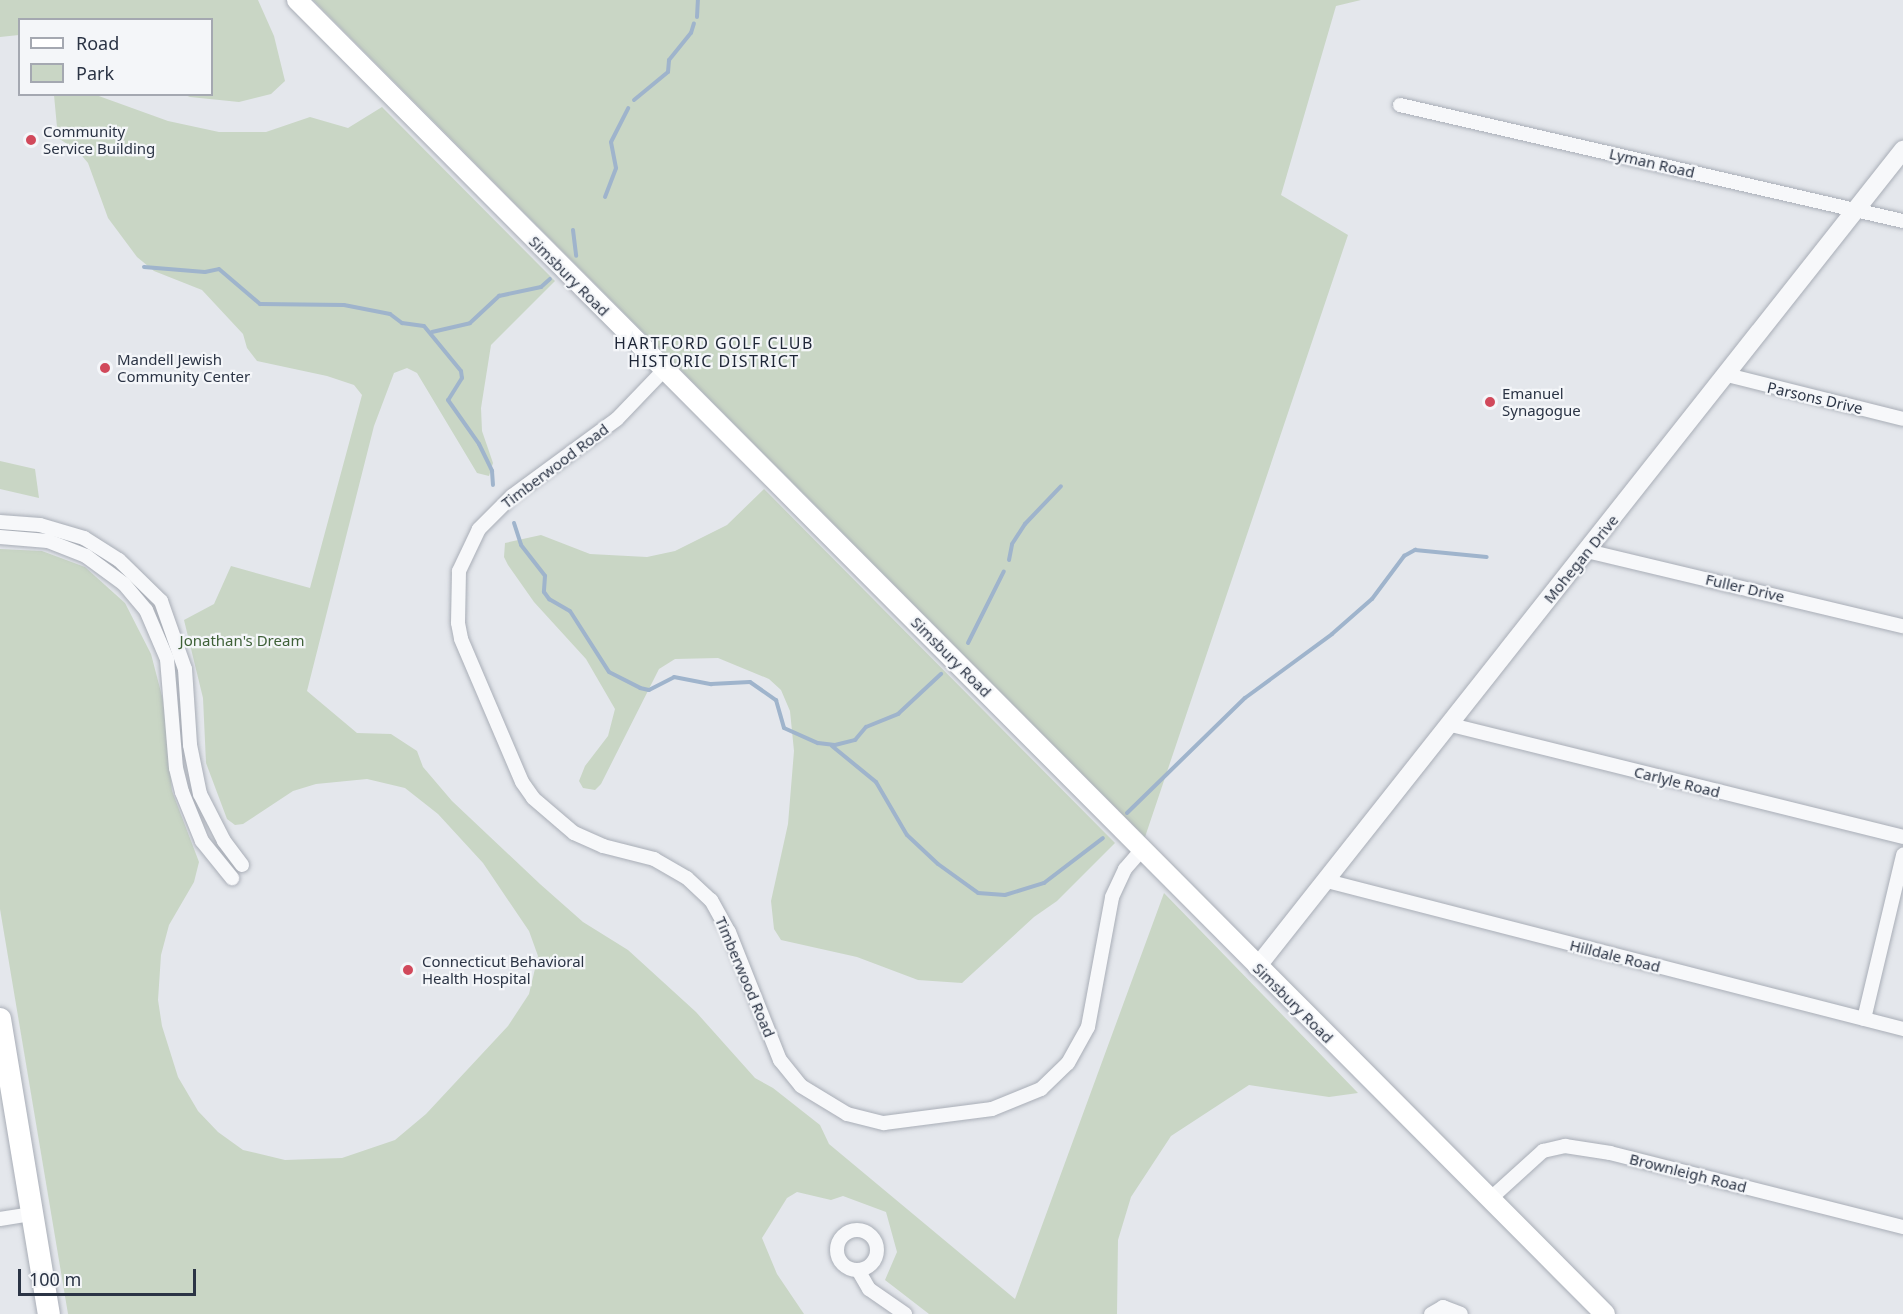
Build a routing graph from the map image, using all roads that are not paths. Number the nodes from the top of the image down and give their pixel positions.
1 (297, 0) edge
2 (1400, 105) dead end
3 (1903, 150) edge
4 (1857, 210) junction
5 (1903, 221) edge
6 (663, 371) junction
7 (1727, 375) junction
8 (1903, 419) edge
9 (0, 522) edge
10 (0, 537) edge
11 (1587, 551) junction
12 (1903, 626) edge
13 (1451, 725) junction
14 (1903, 837) edge
15 (1143, 848) junction
16 (1903, 855) edge
17 (242, 865) dead end
18 (231, 878) dead end
19 (1328, 881) junction
20 (1257, 967) junction
21 (0, 1019) edge
22 (1864, 1019) junction
23 (1903, 1029) edge
24 (1490, 1199) junction
25 (31, 1214) junction
26 (0, 1219) edge
27 (1903, 1227) edge
28 (858, 1270) dead end
29 (49, 1314) edge
30 (905, 1314) edge
31 (1431, 1314) edge
32 (1461, 1314) edge
33 (1605, 1314) edge

1 - 6 main road, Simsbury Road
2 - 4 street, Lyman Road
3 - 4 street, Mohegan Drive
4 - 5 street, Lyman Road
4 - 7 street, Mohegan Drive
6 - 15 main road, Simsbury Road
6 - 15 street, Timberwood Road
7 - 8 street, Parsons Drive
7 - 11 street, Mohegan Drive
9 - 17 street
10 - 18 street
11 - 12 street, Fuller Drive
11 - 13 street, Mohegan Drive
13 - 14 street, Carlyle Road
13 - 19 street, Mohegan Drive
15 - 20 main road, Simsbury Road
16 - 22 street
19 - 20 street, Mohegan Drive
19 - 22 street, Hilldale Road
20 - 24 main road, Simsbury Road
21 - 25 main road
22 - 23 street, Hilldale Road
24 - 27 street, Brownleigh Road
24 - 33 main road, Simsbury Road
25 - 26 street
25 - 29 main road
28 - 30 street
31 - 32 street

